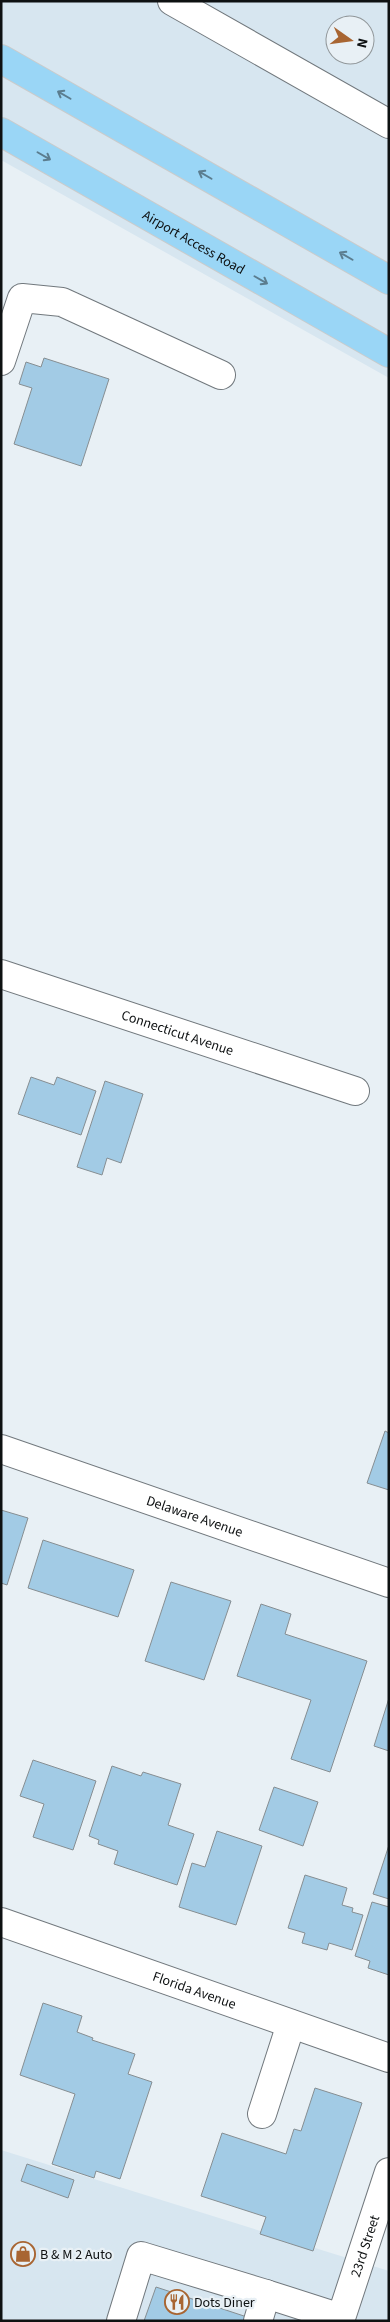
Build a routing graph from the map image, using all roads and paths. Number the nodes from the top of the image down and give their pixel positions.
1 (172, 1) edge
2 (1, 60) edge
3 (389, 124) edge
4 (1, 132) edge
5 (389, 280) edge
6 (389, 352) edge
7 (1, 361) edge
8 (221, 375) dead end
9 (1, 974) edge
10 (355, 1091) dead end
11 (1, 1449) edge
12 (389, 1583) edge
13 (1, 1922) edge
14 (291, 2024) junction
15 (389, 2058) edge
16 (262, 2114) dead end
17 (389, 2172) edge
18 (266, 2294) junction
19 (341, 2319) edge
20 (121, 2321) edge
21 (258, 2321) edge

1 - 3 street
5 -> 2 main road
4 -> 6 main road, Airport Access Road
7 - 8 street
9 - 10 street, Connecticut Avenue
11 - 12 street, Delaware Avenue
13 - 14 street, Florida Avenue
14 - 15 street, Florida Avenue
14 - 16 street
17 - 19 street, 23rd Street
18 - 19 street
18 - 20 street
18 - 21 street

